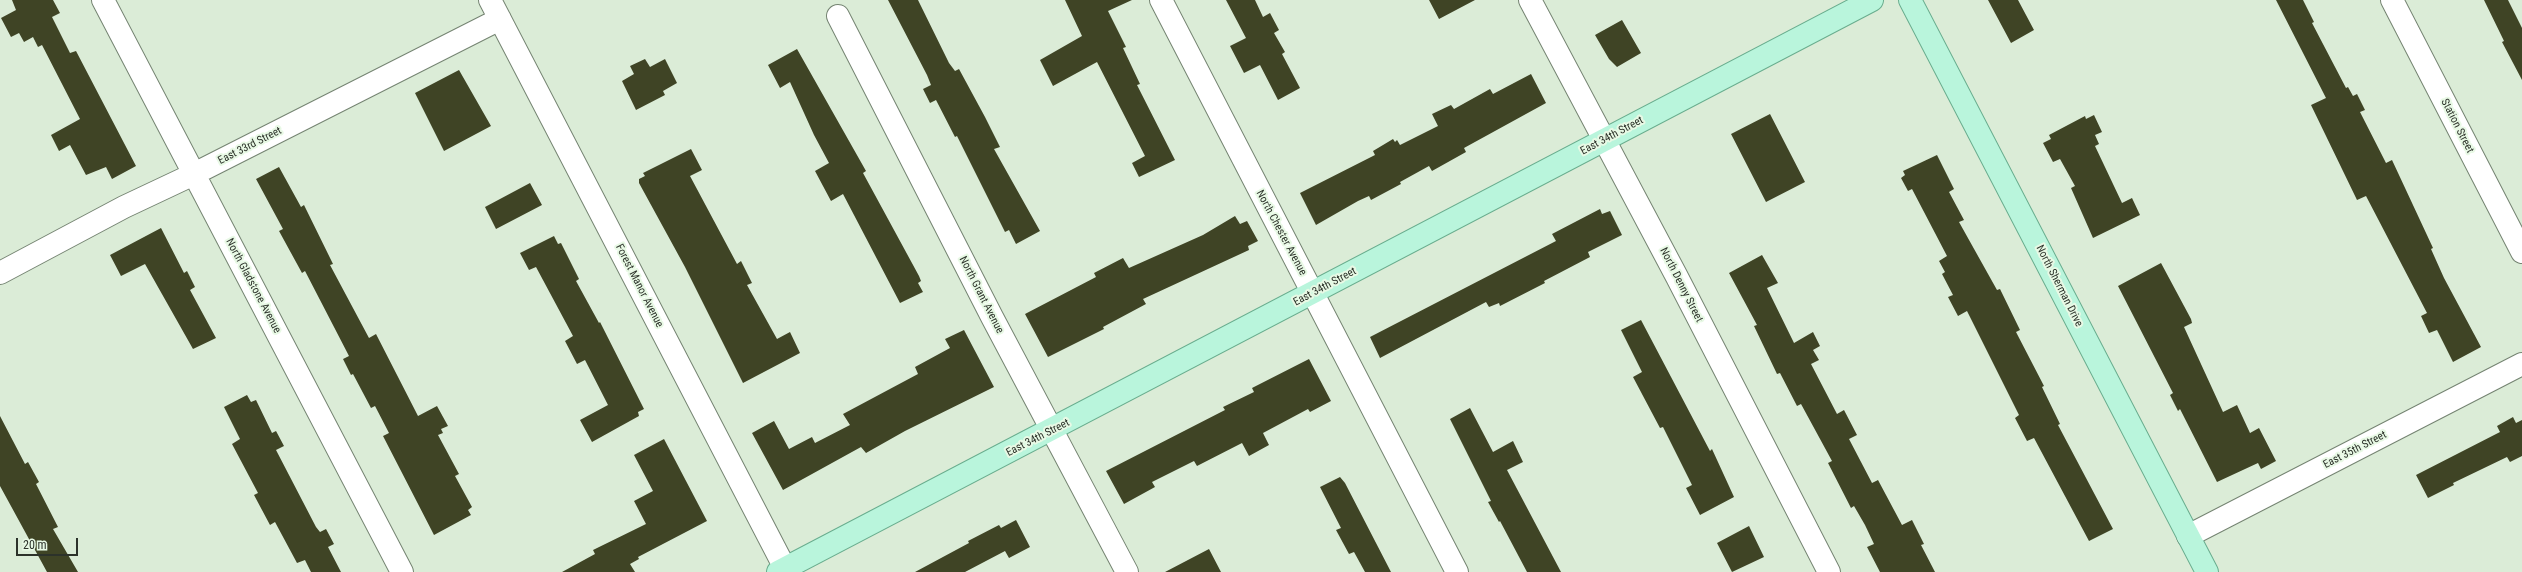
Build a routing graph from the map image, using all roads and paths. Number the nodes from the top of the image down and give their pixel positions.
1 (103, 0) edge
2 (1161, 0) edge
3 (1530, 0) edge
4 (1872, 0) edge
5 (1910, 0) edge
6 (2392, 0) edge
7 (495, 9) edge
8 (838, 16) dead end
9 (1605, 140) junction
10 (194, 174) junction
11 (2522, 252) edge
12 (0, 273) edge
13 (1313, 294) junction
14 (2522, 364) edge
15 (1051, 431) junction
16 (2188, 536) junction
17 (783, 571) edge
18 (402, 572) edge
19 (1127, 572) edge
20 (1457, 572) edge
21 (1829, 572) edge
22 (2207, 572) edge

1 - 10 street, North Gladstone Avenue
2 - 13 street, North Chester Avenue
3 - 9 street, North Denny Street
4 - 9 main road, East 34th Street
5 - 16 main road, North Sherman Drive
6 - 11 street, Station Street
7 - 10 street, East 33rd Street
7 - 17 street, Forest Manor Avenue
8 - 15 street, North Grant Avenue
9 - 13 main road, East 34th Street
9 - 21 street, North Denny Street
10 - 12 street, East 33rd Street
10 - 18 street, North Gladstone Avenue
13 - 15 main road, East 34th Street
13 - 20 street, North Chester Avenue
14 - 16 street, East 35th Street
15 - 17 main road, East 34th Street
15 - 19 street, North Grant Avenue
16 - 22 main road, North Sherman Drive

